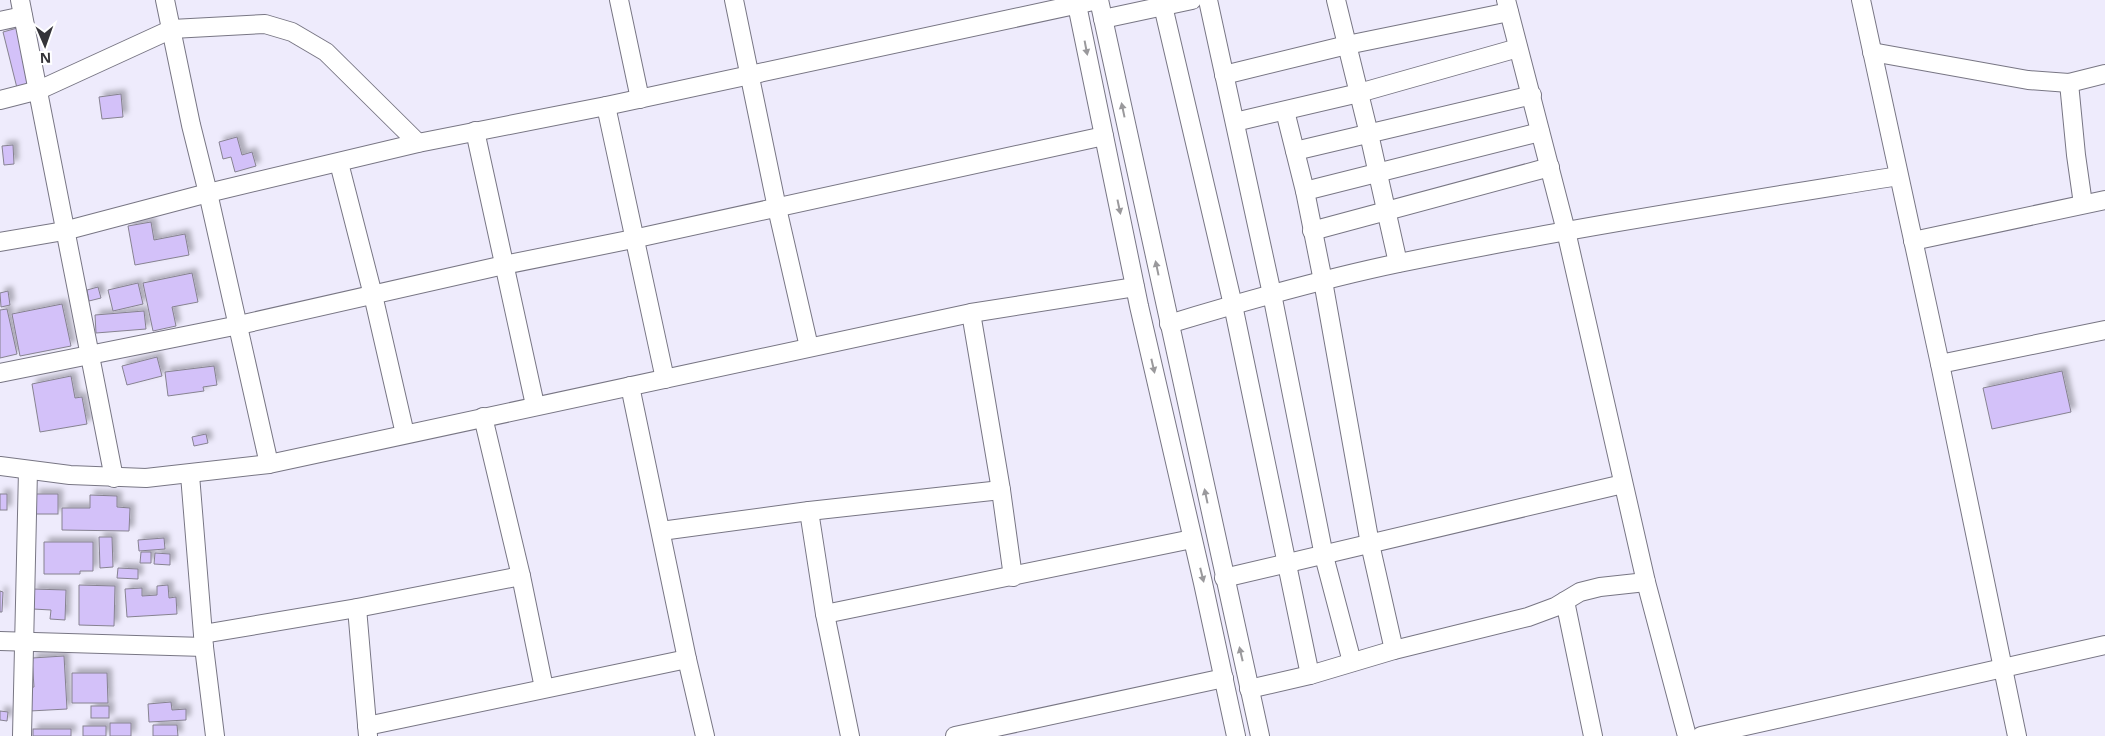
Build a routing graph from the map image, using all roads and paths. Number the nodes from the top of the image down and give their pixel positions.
1 (165, 0) edge
2 (619, 0) edge
3 (734, 0) edge
4 (1098, 0) edge
5 (1192, 0) edge
6 (1208, 0) edge
7 (1336, 0) edge
8 (1861, 0) edge
9 (1077, 3) edge
10 (1163, 6) junction
11 (1507, 6) edge
12 (21, 8) edge
13 (1103, 20) junction
14 (0, 21) edge
15 (172, 29) junction
16 (1347, 44) junction
17 (1518, 48) junction
18 (1872, 52) junction
19 (2105, 74) edge
20 (750, 75) junction
21 (1224, 75) junction
22 (2069, 83) junction
23 (39, 90) junction
24 (1359, 93) junction
25 (1532, 95) junction
26 (640, 99) junction
27 (0, 100) edge
28 (606, 106) junction
29 (1285, 111) junction
30 (1235, 122) junction
31 (474, 131) junction
32 (1540, 132) junction
33 (1369, 134) junction
34 (1104, 136) junction
35 (418, 143) junction
36 (1295, 151) junction
37 (339, 163) junction
38 (1550, 166) junction
39 (1376, 173) junction
40 (1898, 176) junction
41 (1305, 191) junction
42 (208, 193) junction
43 (2105, 200) edge
44 (2083, 204) junction
45 (777, 208) junction
46 (1385, 210) junction
47 (64, 231) junction
48 (1312, 231) junction
49 (1566, 231) junction
50 (633, 239) junction
51 (1912, 241) junction
52 (0, 242) edge
53 (1398, 264) junction
54 (504, 265) junction
55 (1323, 281) junction
56 (1136, 287) junction
57 (1272, 294) junction
58 (373, 295) junction
59 (1164, 301) junction
60 (1233, 305) junction
61 (1140, 306) junction
62 (971, 313) junction
63 (1169, 324) junction
64 (238, 326) junction
65 (2105, 330) edge
66 (808, 347) junction
67 (90, 354) junction
68 (1940, 364) junction
69 (0, 373) edge
70 (665, 379) junction
71 (630, 386) junction
72 (535, 405) junction
73 (483, 416) junction
74 (405, 434) junction
75 (268, 464) junction
76 (0, 466) edge
77 (28, 470) junction
78 (190, 474) junction
79 (114, 478) junction
80 (1623, 484) junction
81 (1001, 490) junction
82 (809, 511) junction
83 (661, 531) junction
84 (1192, 538) junction
85 (1370, 544) junction
86 (1324, 556) junction
87 (1286, 564) junction
88 (521, 576) junction
89 (1013, 577) junction
90 (1224, 578) junction
91 (1646, 582) junction
92 (1565, 601) junction
93 (357, 608) junction
94 (825, 614) junction
95 (204, 640) junction
96 (0, 642) edge
97 (24, 643) junction
98 (2105, 646) edge
99 (1394, 650) junction
100 (687, 659) junction
101 (1352, 662) junction
102 (2002, 670) junction
103 (1310, 675) junction
104 (1224, 678) junction
105 (544, 688) junction
106 (1250, 690) junction
107 (368, 731) edge
108 (22, 736) edge
109 (215, 736) edge
110 (705, 736) edge
111 (850, 736) edge
112 (954, 736) edge
113 (1236, 736) edge
114 (1260, 736) edge
115 (1593, 736) edge
116 (1687, 736) edge
117 (1701, 736) edge
118 (2016, 736) edge

1 - 15 street
2 - 26 street
3 - 20 street
4 - 9 street
4 - 13 street
5 - 10 street
6 - 21 street
7 - 16 street
8 - 18 street
9 - 20 street
9 -> 34 street
10 - 13 street
10 - 60 street
11 - 16 street
11 - 17 street
12 - 14 street
12 - 23 street
59 -> 13 street
15 - 23 street
15 - 35 street
15 - 42 street
16 - 21 street
16 - 24 street
17 - 24 street
17 - 25 street
18 - 22 street
18 - 40 street
19 - 22 street
20 - 26 street
20 - 45 street
21 - 30 street
22 - 44 street
23 - 27 street
23 - 47 street
24 - 29 street
24 - 33 street
25 - 32 street
25 - 33 street
26 - 28 street
28 - 31 street
28 - 50 street
29 - 30 street
29 - 36 street
30 - 57 street
31 - 35 street
31 - 54 street
32 - 38 street
32 - 39 street
33 - 36 street
33 - 39 street
34 - 45 street
34 -> 56 street
35 - 37 street
36 - 41 street
37 - 42 street
37 - 58 street
38 - 46 street
38 - 49 street
39 - 41 street
39 - 46 street
40 - 49 street
40 - 51 street
41 - 48 street
42 - 47 street
42 - 64 street
43 - 44 street
44 - 51 street
45 - 50 street
45 - 66 street
46 - 48 street
46 - 53 street
47 - 52 street
47 - 67 street
48 - 55 street
49 - 53 street
49 - 80 street
50 - 54 street
50 - 70 street
51 - 68 street
53 - 55 street
54 - 58 street
54 - 72 street
55 - 57 street
55 - 85 street
56 - 61 street
56 - 62 street
57 - 60 street
57 - 86 street
58 - 64 street
58 - 74 street
59 - 61 street
59 - 63 street
60 - 63 street
60 - 87 street
61 -> 84 street
62 - 66 street
62 - 81 street
90 -> 63 street
64 - 67 street
64 - 75 street
65 - 68 street
66 - 70 street
67 - 69 street
67 - 79 street
68 - 102 street
70 - 71 street
71 - 72 street
71 - 83 street
72 - 73 street
73 - 74 street
73 - 88 street
74 - 75 street
75 - 78 street
76 - 77 street
77 - 79 street
77 - 97 street
78 - 79 street
78 - 95 street
80 - 85 street
80 - 91 street
81 - 82 street
81 - 89 street
82 - 83 street
82 - 94 street
83 - 100 street
84 - 89 street
84 -> 104 street
85 - 86 street
85 - 99 street
86 - 87 street
86 - 101 street
87 - 90 street
87 - 103 street
88 - 93 street
88 - 105 street
89 - 94 street
106 -> 90 street
91 - 92 street
91 - 116 street
92 - 99 street
92 - 115 street
93 - 95 street
93 - 107 street
94 - 111 street
95 - 97 street
95 - 109 street
96 - 97 street
97 - 108 street
98 - 102 street
99 - 101 street
100 - 105 street
100 - 110 street
101 - 103 street
102 - 117 street
102 - 118 street
103 - 106 street
104 - 112 street
104 - 113 street
105 - 107 street
106 - 114 street

